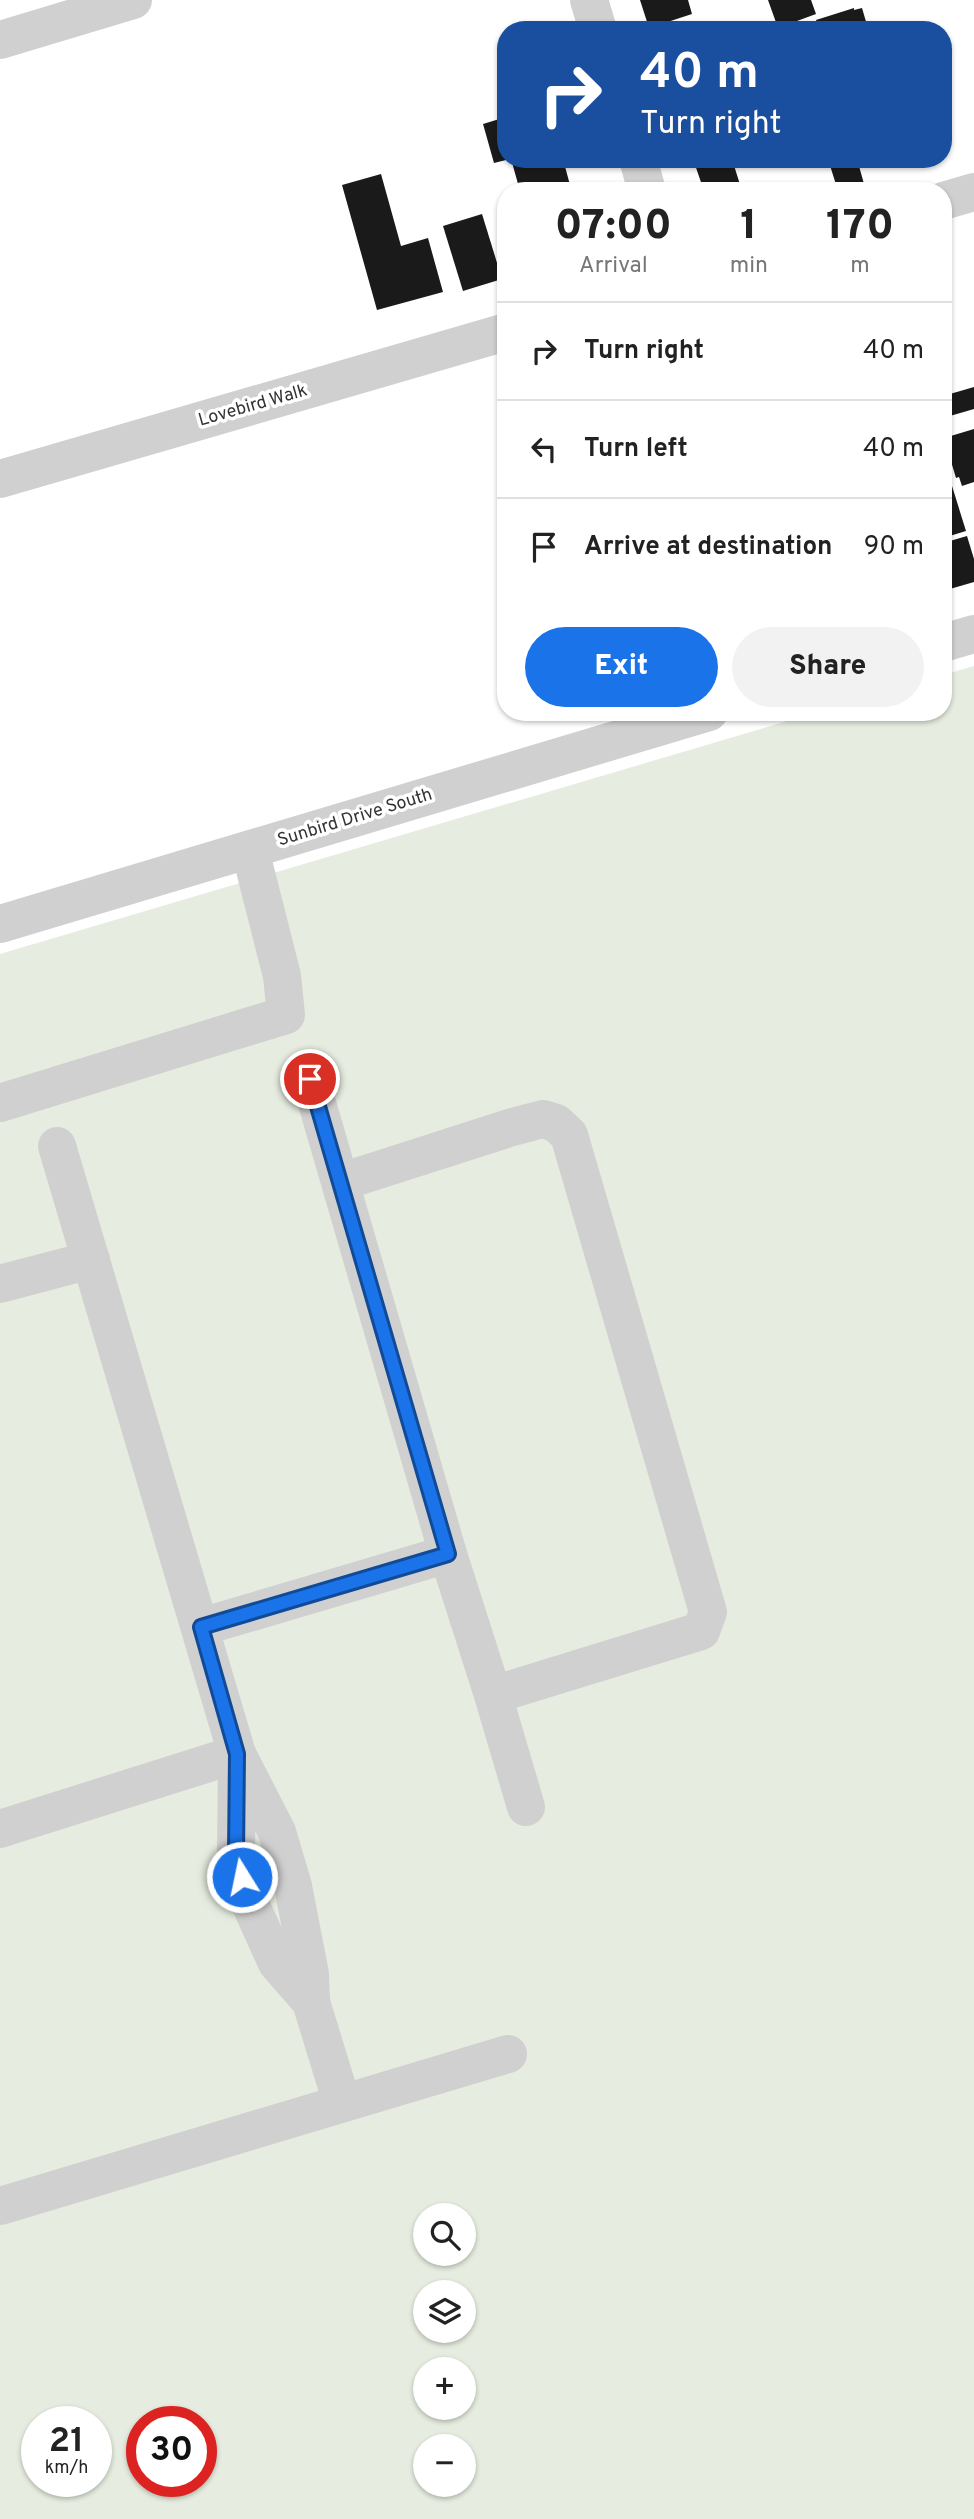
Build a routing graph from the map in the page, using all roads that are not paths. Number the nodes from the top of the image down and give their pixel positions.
1 (133, 0) edge
2 (589, 0) edge
3 (595, 21) edge
4 (0, 40) edge
5 (974, 192) edge
6 (952, 198) edge
7 (497, 335) edge
8 (0, 480) edge
9 (974, 634) edge
10 (952, 640) edge
11 (679, 721) edge
12 (250, 850) junction
13 (0, 924) edge
14 (310, 1079) dead end
15 (0, 1103) edge
16 (57, 1146) dead end
17 (341, 1182) junction
18 (91, 1260) junction
19 (0, 1284) edge
20 (448, 1554) junction
21 (201, 1627) junction
22 (493, 1695) junction
23 (237, 1754) junction
24 (526, 1807) dead end
25 (0, 1829) edge
26 (508, 2054) dead end
27 (342, 2103) junction
28 (0, 2206) edge

1 - 4 street
2 - 3 street
5 - 6 street
7 - 8 street, Lovebird Walk
9 - 10 street
11 - 12 street, Sunbird Drive South
12 - 13 street, Sunbird Drive South
12 - 15 street
14 - 17 street
16 - 18 street
17 - 20 street
17 - 22 street
18 - 19 street
18 - 21 street
20 - 21 street
20 - 22 street
21 - 23 street
22 - 24 street
23 - 25 street
23 - 27 street
26 - 27 street
27 - 28 street

